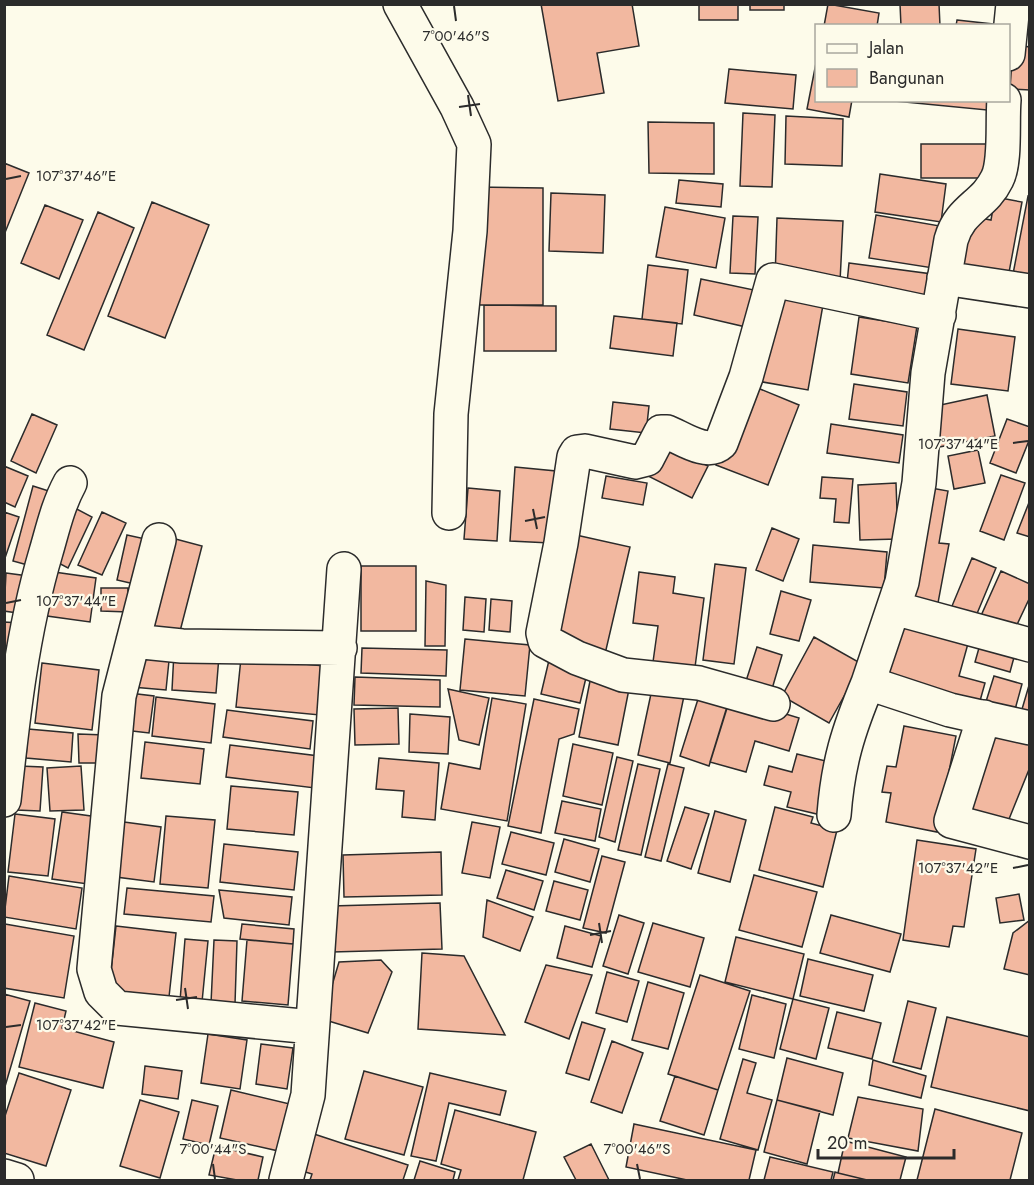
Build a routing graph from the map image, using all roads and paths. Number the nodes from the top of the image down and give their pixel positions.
1 (400, 4) edge
2 (1013, 4) edge
3 (1010, 34) edge
4 (1004, 102) edge
5 (944, 278) junction
6 (1029, 291) edge
7 (939, 315) junction
8 (70, 483) dead end
9 (449, 513) dead end
10 (159, 540) dead end
11 (344, 569) dead end
12 (894, 608) junction
13 (134, 641) junction
14 (1029, 645) edge
15 (340, 648) junction
16 (868, 683) junction
17 (773, 704) dead end
18 (984, 717) junction
19 (1029, 728) edge
20 (4, 800) edge
21 (834, 815) dead end
22 (1029, 842) edge
23 (312, 1027) junction
24 (4, 1176) edge
25 (17, 1180) edge
26 (286, 1180) edge

1 - 9 street
2 - 3 street
4 - 5 street
5 - 6 street
5 - 7 street
7 - 12 street
7 - 17 street
8 - 20 street
10 - 13 street
11 - 15 street
12 - 14 street
12 - 16 street
13 - 15 street
13 - 23 street
15 - 23 street
16 - 18 street
16 - 21 street
18 - 19 street
18 - 22 street
23 - 26 street
24 - 25 street

